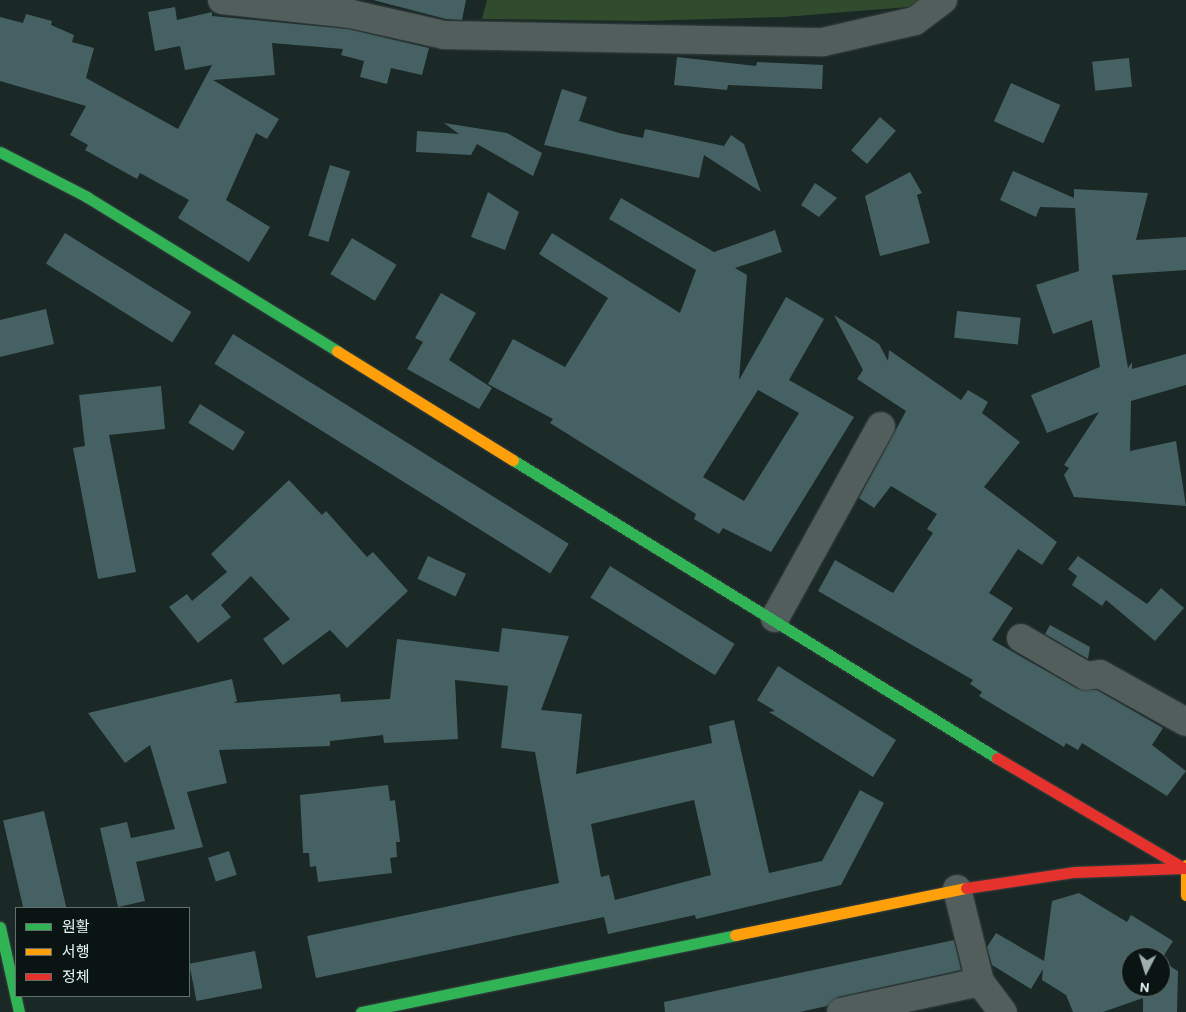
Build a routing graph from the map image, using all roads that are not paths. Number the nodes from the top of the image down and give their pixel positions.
1 (222, 0) edge
2 (943, 0) edge
3 (0, 152) edge
4 (881, 426) dead end
5 (775, 618) junction
6 (1021, 638) dead end
7 (1186, 722) edge
8 (1185, 866) edge
9 (957, 889) junction
10 (1186, 895) edge
11 (0, 927) edge
12 (980, 982) junction
13 (18, 1012) edge
14 (361, 1012) edge
15 (841, 1012) edge
16 (1003, 1012) edge

1 - 2 street
3 - 5 street
4 - 5 street
5 - 8 street
6 - 7 street
8 - 9 street
8 - 10 street
9 - 12 street
9 - 14 street
11 - 13 street
12 - 15 street
12 - 16 street

